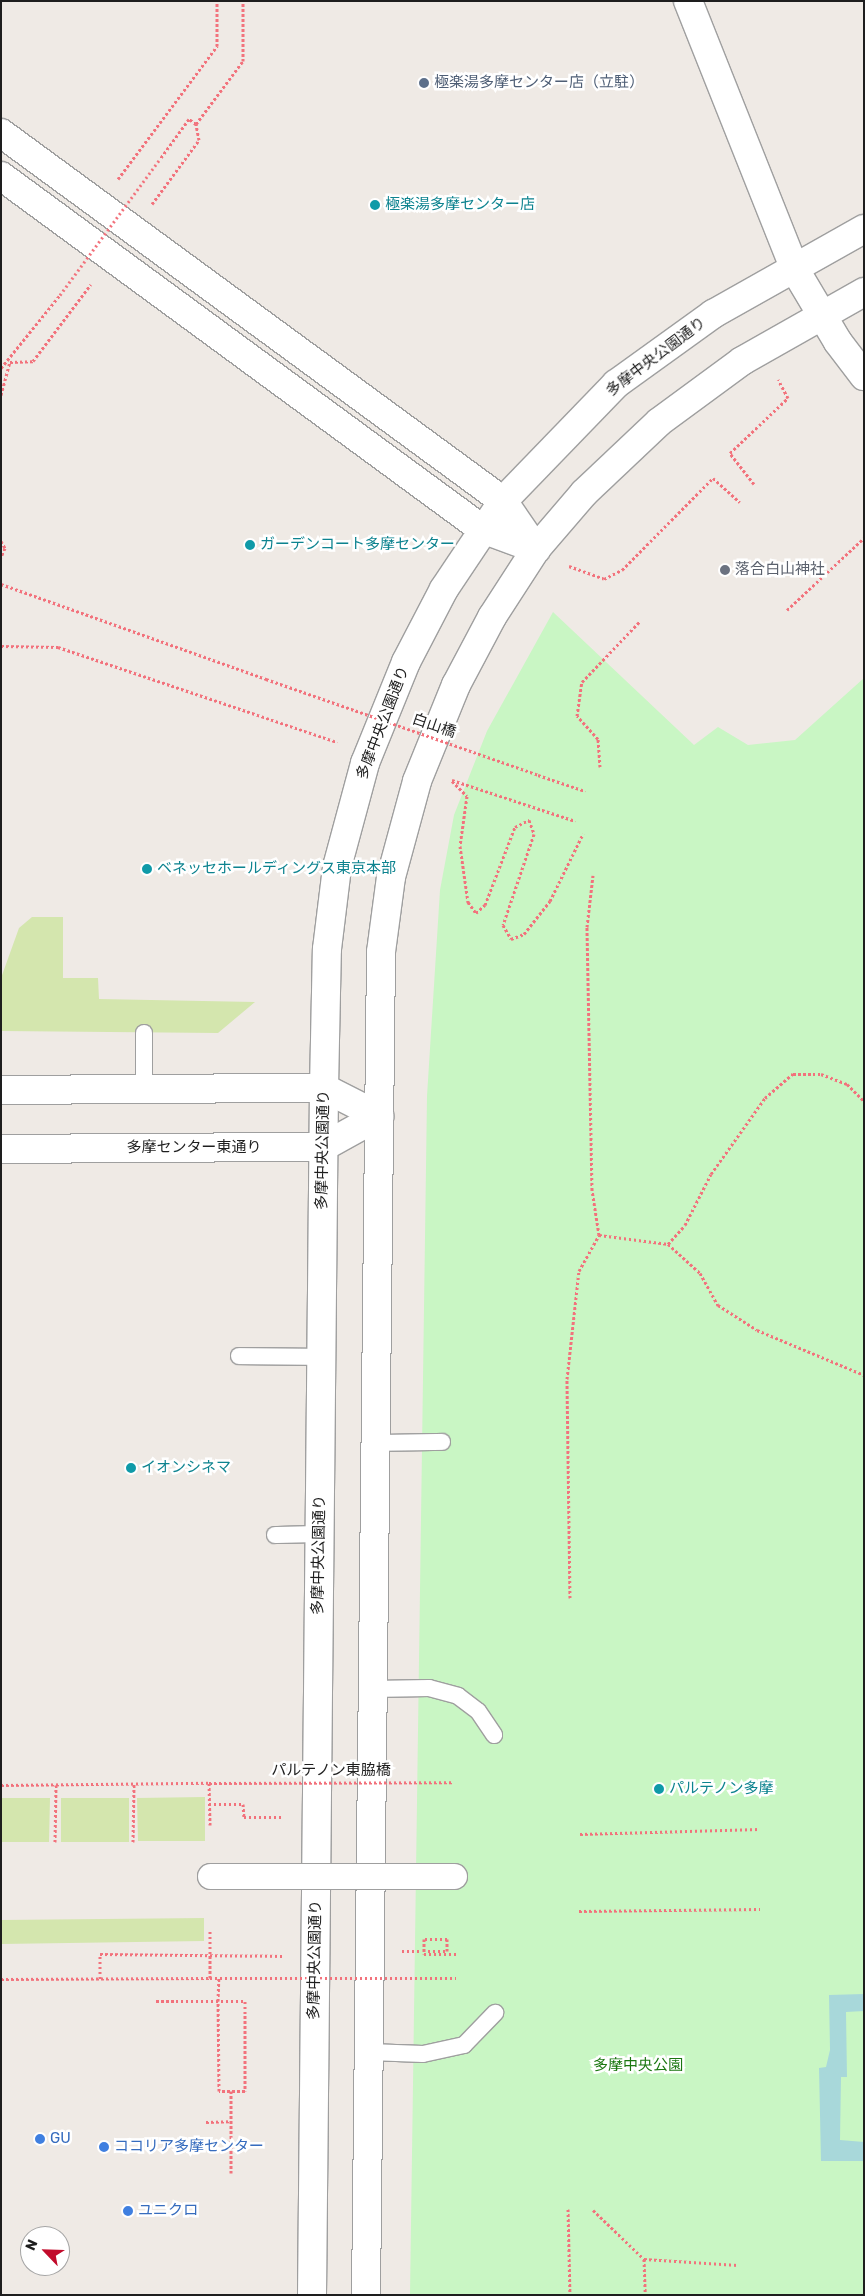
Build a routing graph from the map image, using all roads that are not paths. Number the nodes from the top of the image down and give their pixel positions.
1 (692, 3) edge
2 (1, 133) edge
3 (1, 176) edge
4 (864, 229) edge
5 (794, 268) junction
6 (864, 292) edge
7 (822, 315) junction
8 (864, 376) edge
9 (502, 501) junction
10 (482, 529) junction
11 (536, 549) junction
12 (144, 1033) dead end
13 (324, 1088) junction
14 (144, 1089) junction
15 (1, 1090) edge
16 (379, 1116) junction
17 (323, 1147) junction
18 (1, 1149) edge
19 (239, 1356) dead end
20 (322, 1357) junction
21 (442, 1442) dead end
22 (375, 1443) junction
23 (319, 1534) junction
24 (275, 1535) dead end
25 (372, 1689) junction
26 (494, 1734) dead end
27 (210, 1876) dead end
28 (454, 1876) dead end
29 (495, 2014) dead end
30 (368, 2052) junction
31 (312, 2295) edge
32 (366, 2295) edge

1 - 5 street
2 - 9 street
3 - 10 street
4 - 5 street, 多摩中央公園通り
5 - 7 street
5 - 9 street, 多摩中央公園通り
6 - 7 street
7 - 8 street
7 - 11 street
9 - 10 street, 多摩中央公園通り
9 - 11 street
10 - 11 street
10 - 13 street, 多摩中央公園通り
11 - 16 street
12 - 14 lane
13 - 14 street
13 - 16 street
13 - 17 street, 多摩中央公園通り
14 - 15 street
16 - 17 street, 多摩センター東通り
16 - 22 street
17 - 18 street, 多摩センター東通り
17 - 20 street, 多摩中央公園通り
19 - 20 lane
20 - 23 street, 多摩中央公園通り
21 - 22 lane
22 - 25 street
23 - 24 lane
23 - 31 street, 多摩中央公園通り
25 - 26 lane
25 - 30 street
27 - 28 street, bridge
29 - 30 lane
30 - 32 street

